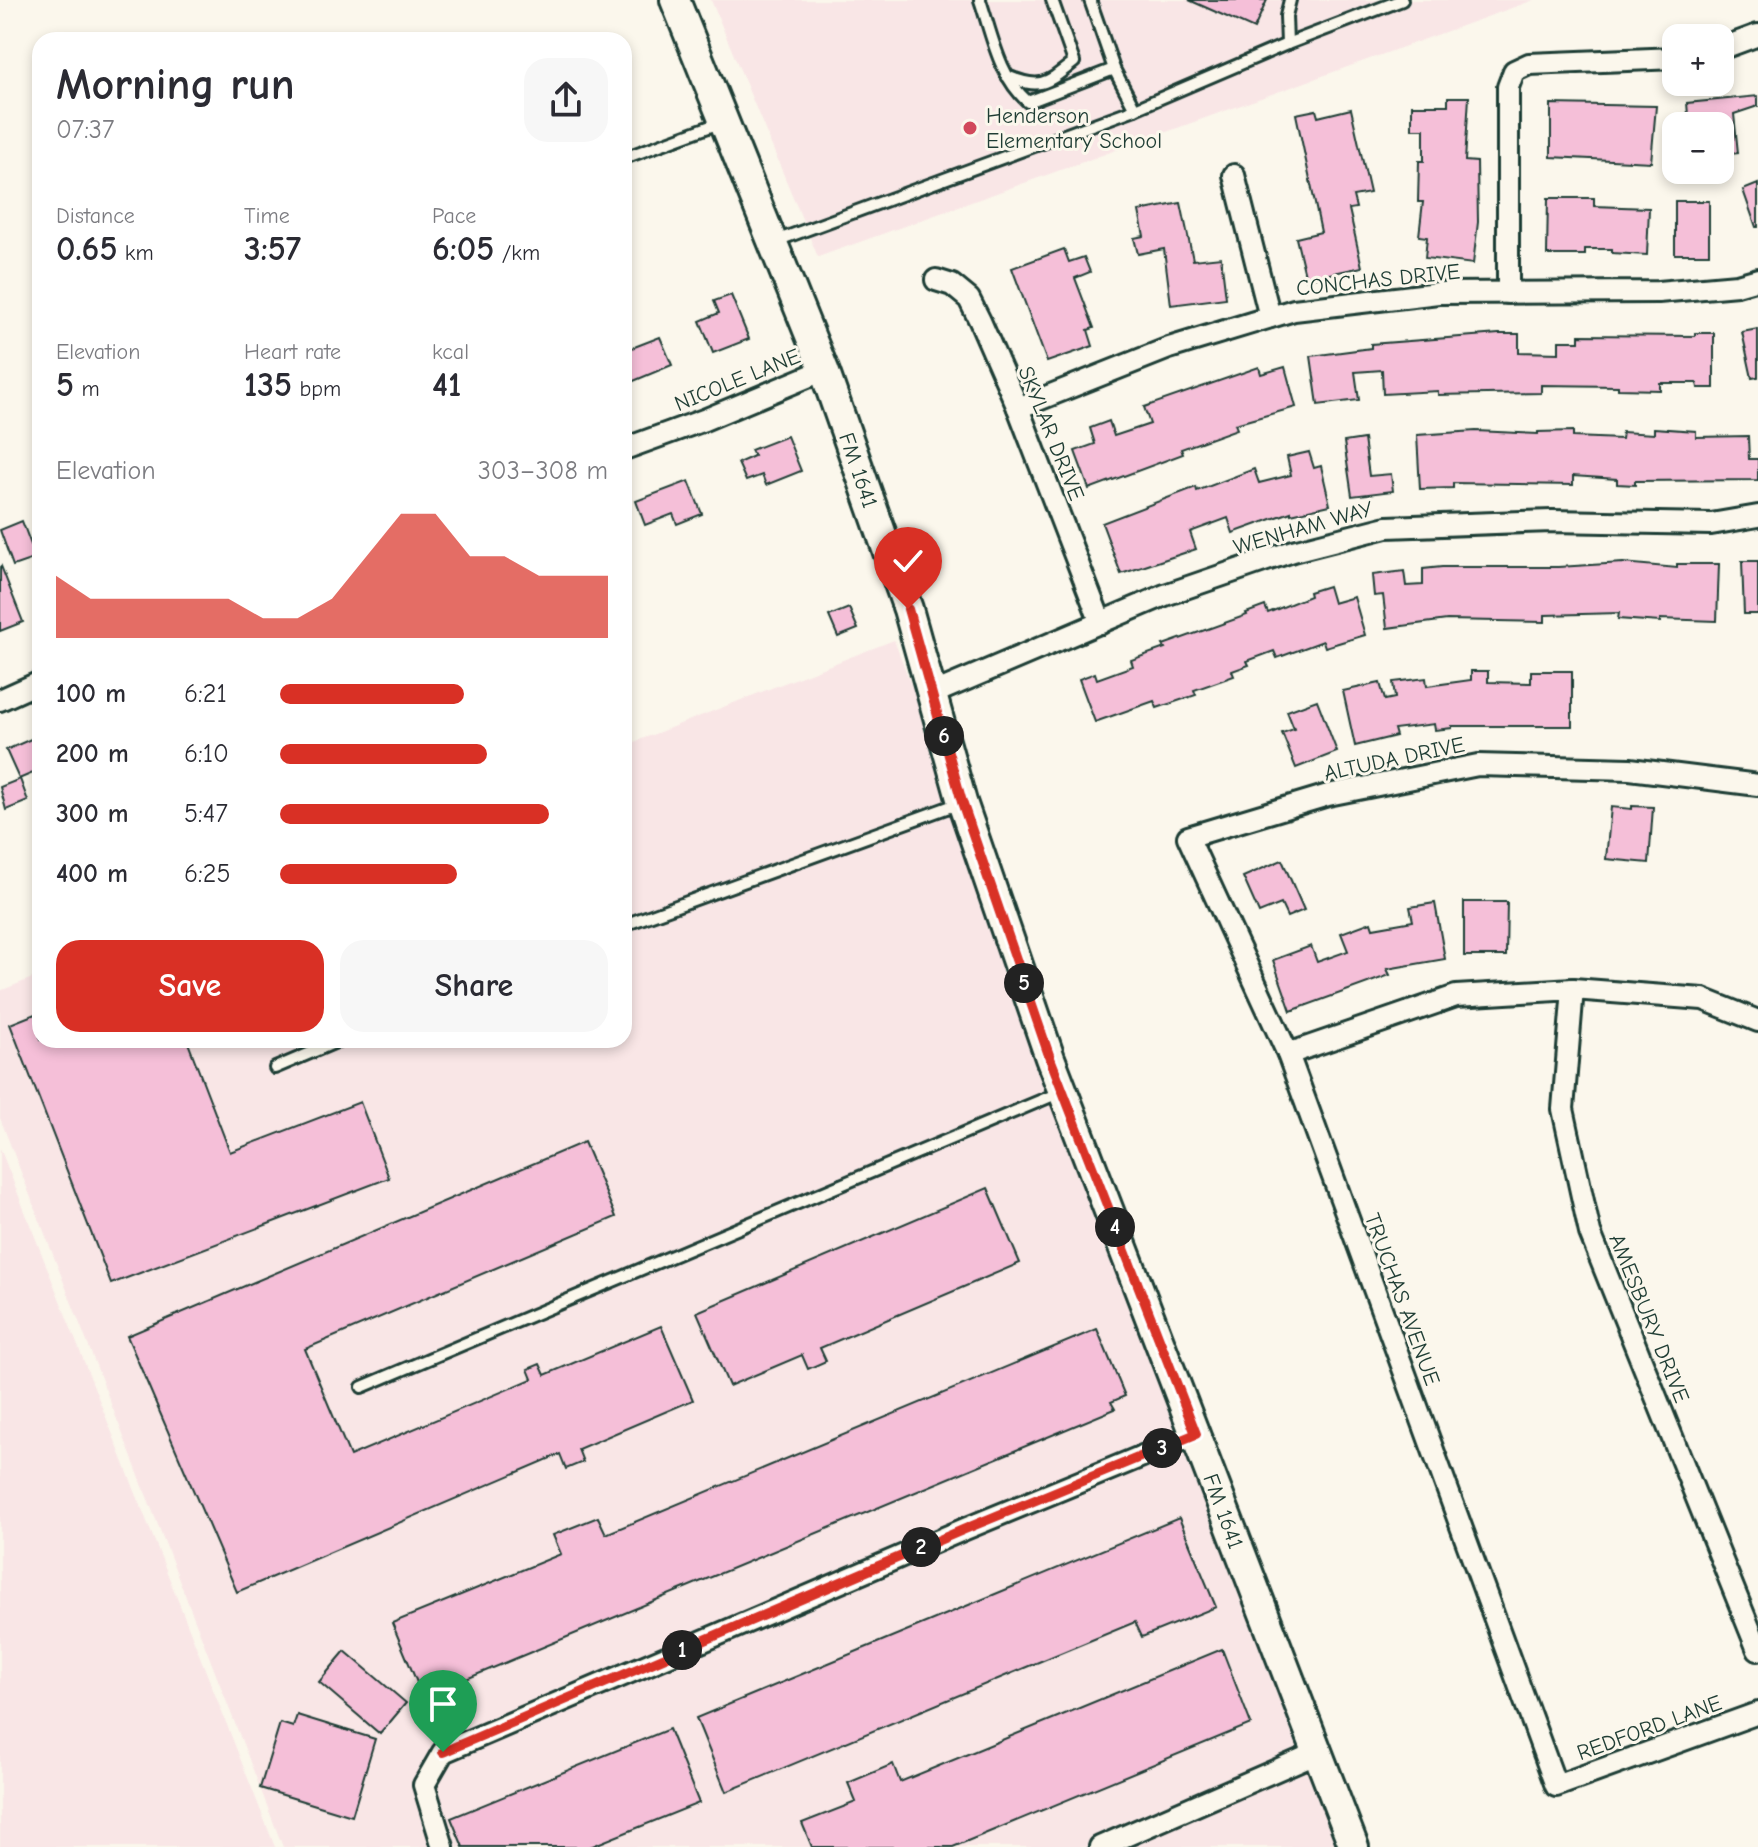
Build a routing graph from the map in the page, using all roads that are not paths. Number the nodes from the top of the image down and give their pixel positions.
1 (675, 0) edge
2 (980, 0) edge
3 (1052, 0) edge
4 (1090, 0) edge
5 (1290, 0) edge
6 (1402, 0) edge
7 (1758, 35) edge
8 (1287, 44) junction
9 (1734, 44) edge
10 (1662, 59) edge
11 (1114, 69) junction
12 (1005, 75) junction
13 (1135, 109) junction
14 (724, 121) junction
15 (632, 155) edge
16 (1234, 175) dead end
17 (771, 242) junction
18 (1758, 279) edge
19 (936, 280) dead end
20 (1508, 293) junction
21 (1270, 317) junction
22 (824, 370) junction
23 (1018, 408) junction
24 (632, 446) edge
25 (1758, 516) edge
26 (1101, 623) junction
27 (32, 686) edge
28 (932, 694) junction
29 (0, 700) edge
30 (1758, 785) edge
31 (962, 802) junction
32 (1188, 837) joint
33 (632, 922) edge
34 (1573, 989) junction
35 (1758, 1021) edge
36 (322, 1048) edge
37 (1288, 1054) junction
38 (275, 1068) dead end
39 (1062, 1091) junction
40 (362, 1387) dead end
41 (1196, 1434) junction
42 (1758, 1650) edge
43 (1758, 1713) edge
44 (1318, 1752) junction
45 (1556, 1786) joint
46 (443, 1847) edge
47 (1100, 1847) edge
48 (1354, 1847) edge

1 - 14 main road, FM 1641 / FM 1641
2 - 12 lane
3 - 12 lane
4 - 11 lane
5 - 8 lane
6 - 8 lane
7 - 9 street
8 - 13 lane
10 - 20 street
11 - 12 lane
11 - 13 lane
13 - 17 lane
14 - 15 lane
14 - 17 main road, FM 1641 / FM 1641
16 - 21 street
17 - 22 main road, FM 1641 / FM 1641
18 - 20 street, CONCHAS DRIVE
19 - 23 street, SKYLAR DRIVE
20 - 21 street, CONCHAS DRIVE
21 - 23 street, CONCHAS DRIVE
22 - 24 street, NICOLE LANE
22 - 28 main road, FM 1641 / FM 1641
23 - 26 street, SKYLAR DRIVE
25 - 26 street, WENHAM WAY
26 - 28 street, WENHAM WAY
27 - 29 street
28 - 31 main road, FM 1641 / FM 1641
30 - 32 street, ALTUDA DRIVE
31 - 33 lane
31 - 39 main road, FM 1641 / FM 1641
32 - 37 street, TRUCHAS AVENUE
34 - 35 street
34 - 37 street
34 - 42 street, AMESBURY DRIVE
36 - 38 lane
37 - 45 street, TRUCHAS AVENUE
39 - 40 lane
39 - 41 main road, FM 1641 / FM 1641
41 - 44 main road, FM 1641 / FM 1641
41 - 46 street
43 - 45 street, REDFORD LANE
44 - 47 street
44 - 48 main road, FM 1641 / FM 1641

